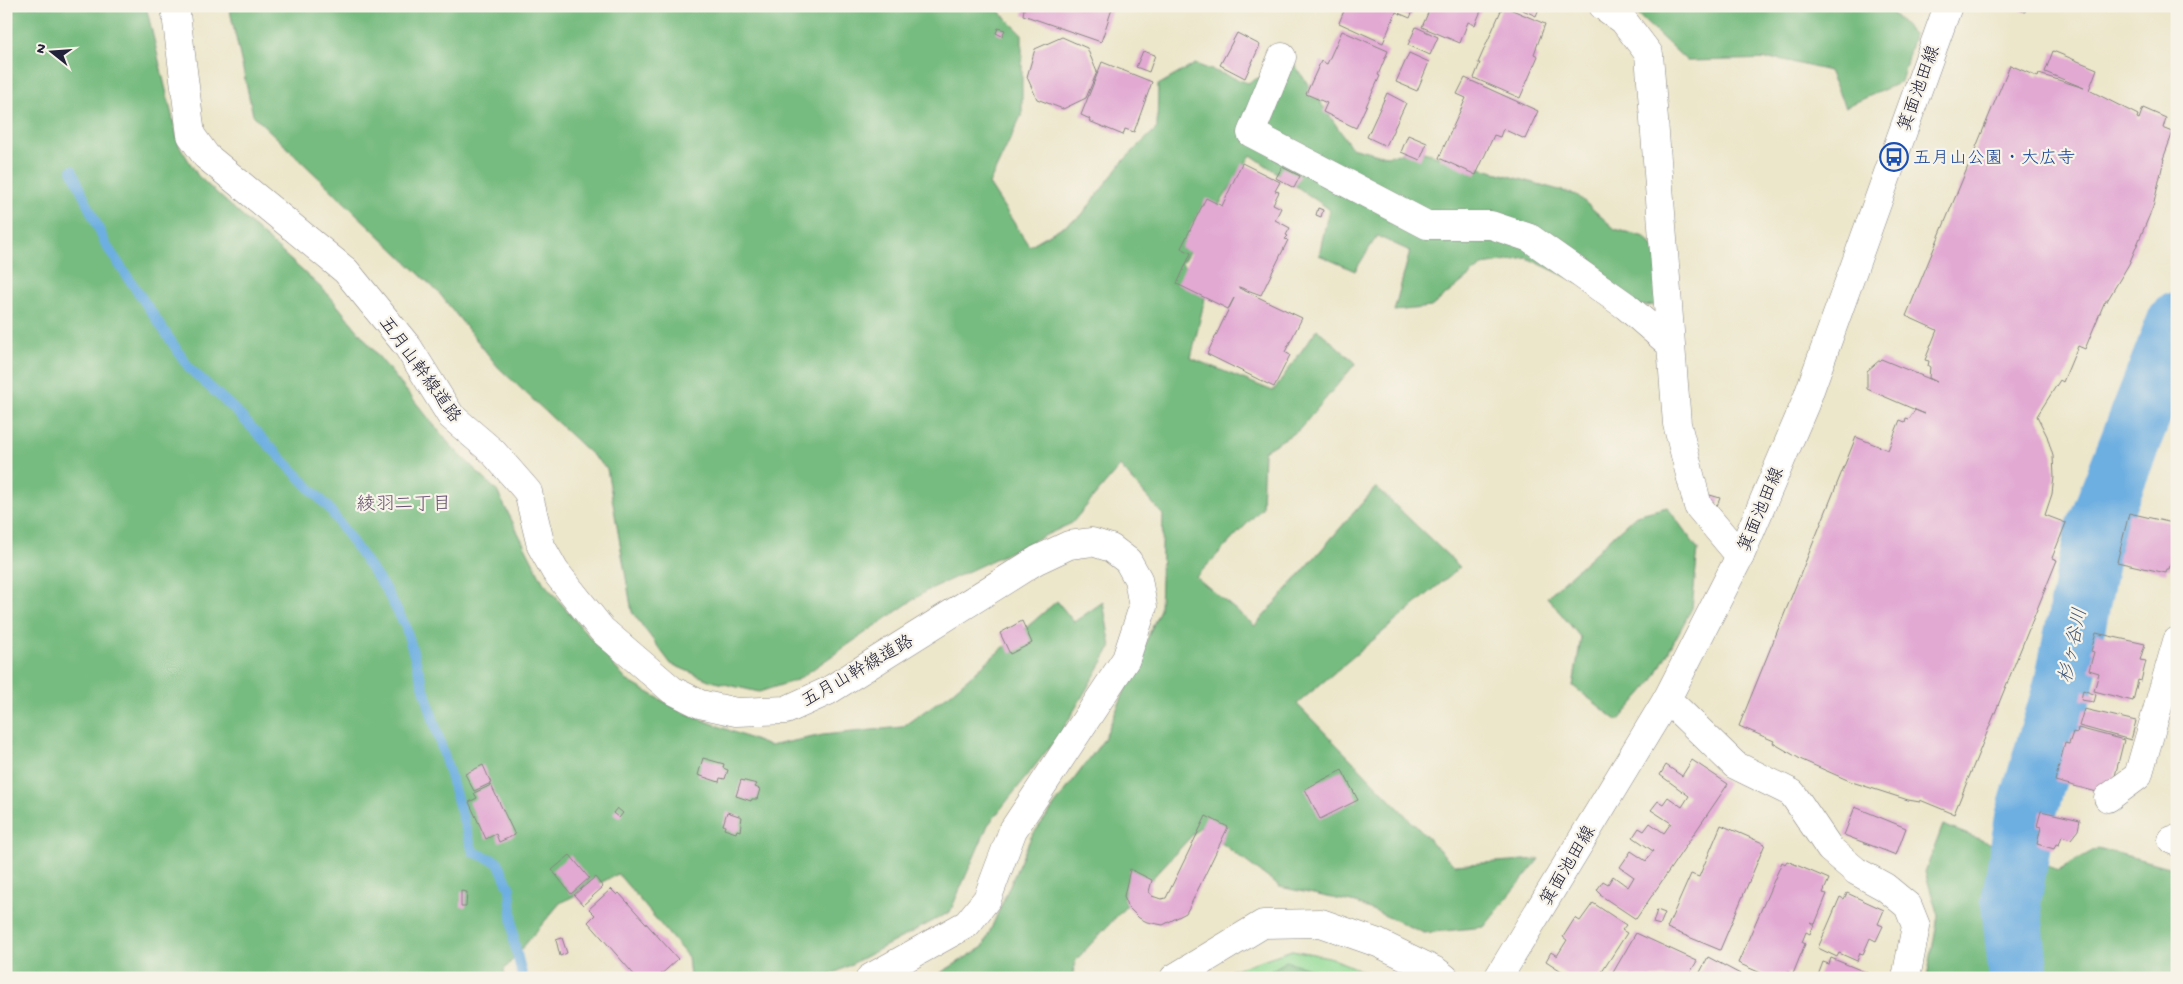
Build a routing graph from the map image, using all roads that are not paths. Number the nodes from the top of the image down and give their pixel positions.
1 (175, 6) edge
2 (1603, 6) edge
3 (1948, 6) edge
4 (1282, 57) dead end
5 (1671, 345) junction
6 (1740, 556) junction
7 (2177, 641) edge
8 (2171, 686) edge
9 (1667, 699) junction
10 (2108, 798) dead end
11 (870, 978) edge
12 (1174, 978) edge
13 (1445, 978) edge
14 (1498, 978) edge
15 (1906, 978) edge

1 - 11 street, 五月山幹線道路
2 - 5 street
3 - 6 street, 箕面池田線
4 - 5 street
5 - 6 street
6 - 9 street, 箕面池田線
7 - 8 street
8 - 10 street
9 - 14 street, 箕面池田線
9 - 15 street
12 - 13 street

